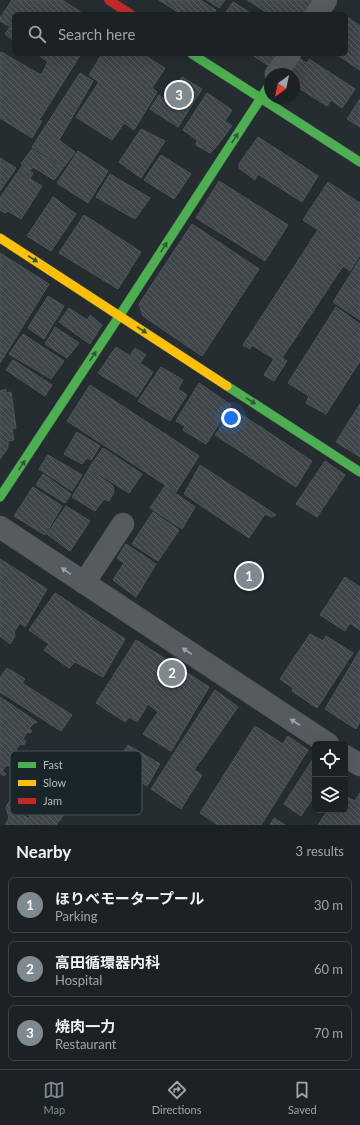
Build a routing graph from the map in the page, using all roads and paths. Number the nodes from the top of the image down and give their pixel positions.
1 (109, 0) edge
2 (326, 0) edge
3 (127, 12) edge
4 (317, 12) edge
5 (195, 56) edge
6 (289, 56) edge
7 (280, 68) edge
8 (264, 93) edge
9 (261, 98) junction
10 (360, 162) edge
11 (0, 238) edge
12 (120, 315) junction
13 (360, 472) edge
14 (0, 497) edge
15 (122, 524) dead end
16 (0, 527) edge
17 (84, 583) junction
18 (323, 741) edge
19 (348, 758) edge
20 (360, 766) edge

1 - 3 street
2 - 4 street
5 - 9 street
6 - 7 street
8 - 9 street
9 - 10 street
12 -> 9 street
11 -> 12 street
12 -> 13 street
14 -> 12 street
15 - 17 street
17 -> 16 street
18 -> 17 street
19 - 20 street

